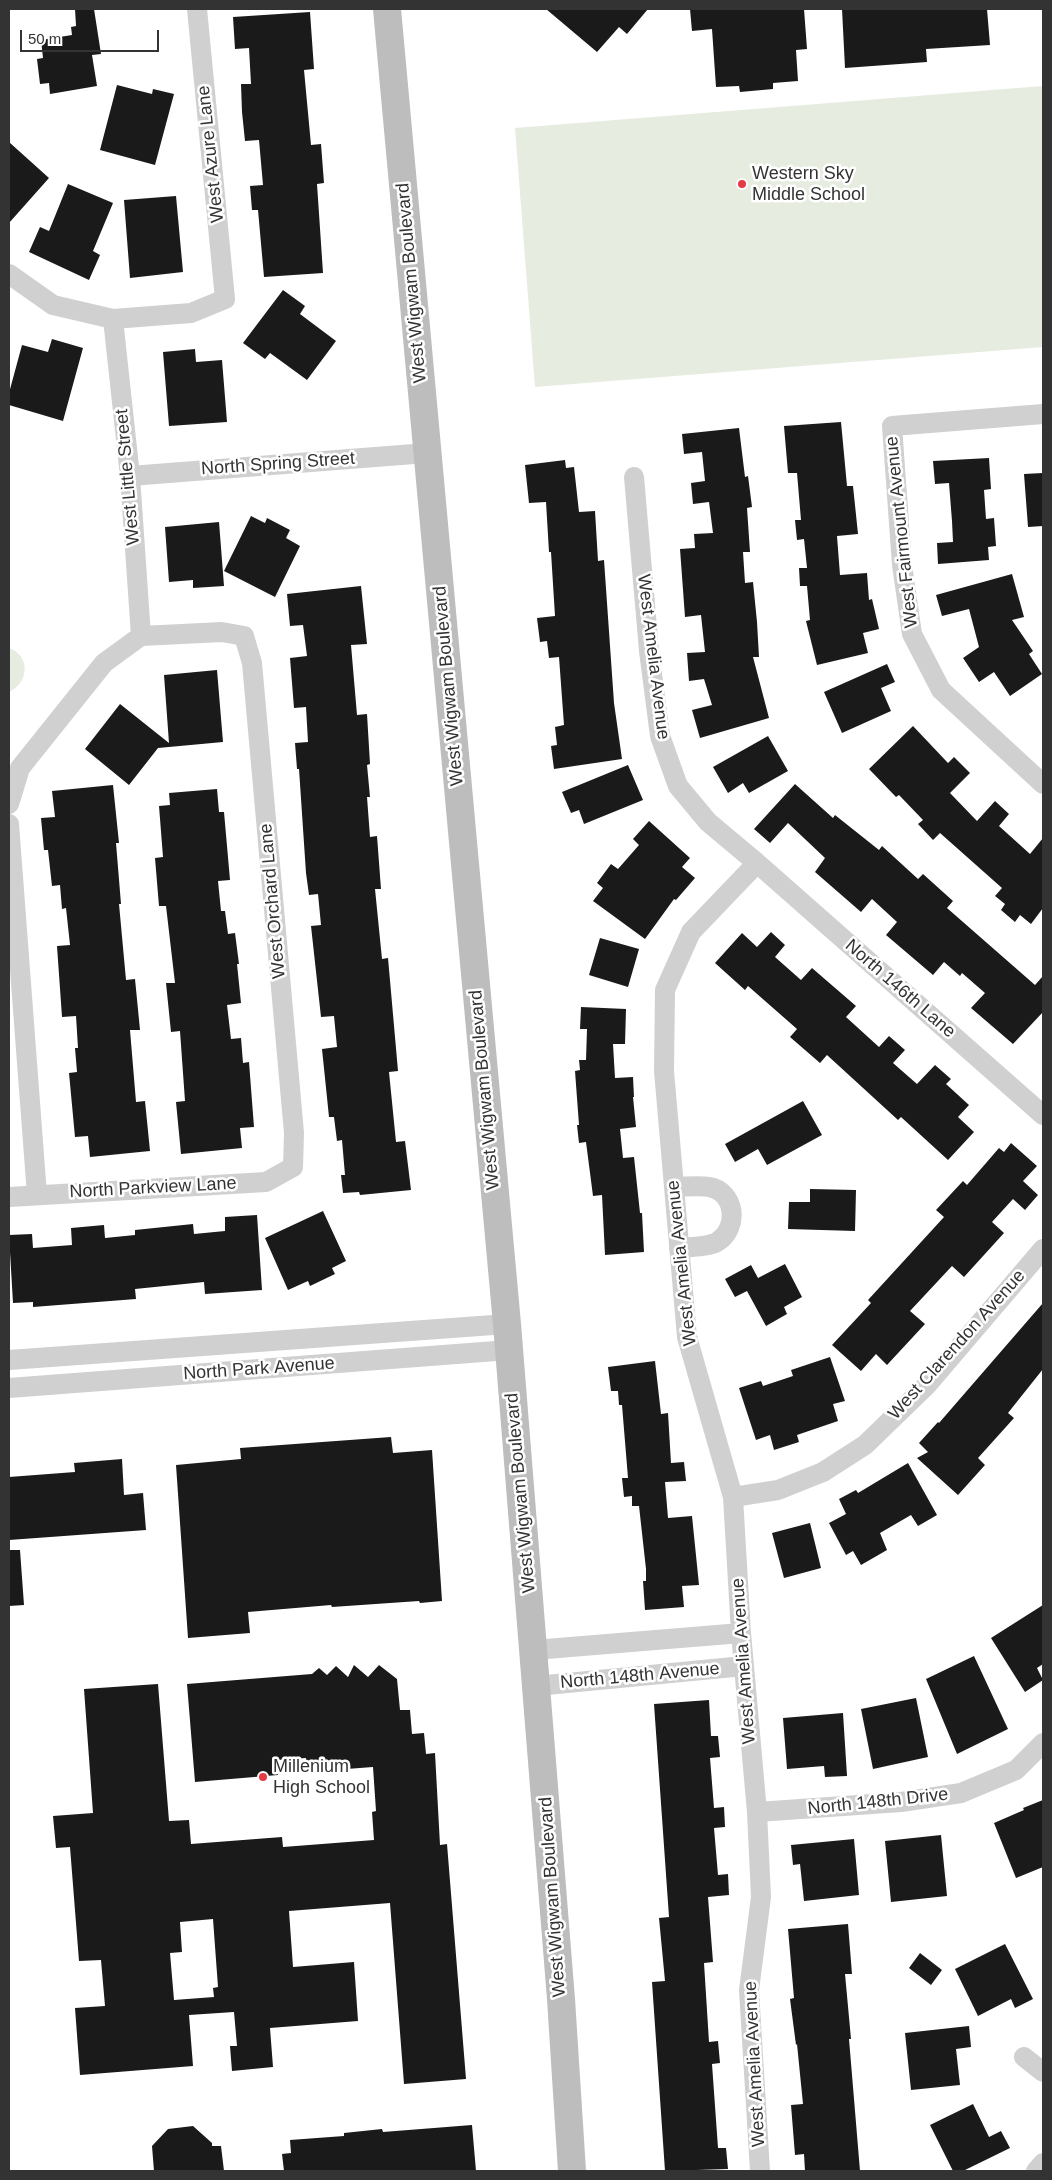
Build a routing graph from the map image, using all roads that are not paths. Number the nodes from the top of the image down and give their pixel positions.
1 (197, 9) edge
2 (387, 9) edge
3 (9, 274) edge
4 (113, 319) junction
5 (1043, 414) edge
6 (427, 453) junction
7 (130, 476) junction
8 (634, 477) dead end
9 (141, 636) junction
10 (1043, 784) edge
11 (9, 804) edge
12 (9, 824) edge
13 (757, 863) junction
14 (1043, 1115) edge
15 (293, 1166) joint
16 (674, 1188) junction
17 (37, 1195) junction
18 (9, 1196) edge
19 (679, 1248) junction
20 (1043, 1248) edge
21 (508, 1337) junction
22 (9, 1360) edge
23 (9, 1388) edge
24 (733, 1497) junction
25 (741, 1633) junction
26 (534, 1650) junction
27 (744, 1666) junction
28 (536, 1686) junction
29 (1043, 1743) edge
30 (757, 1812) junction
31 (1024, 2057) dead end
32 (1043, 2072) edge
33 (1043, 2164) edge
34 (572, 2171) edge
35 (760, 2171) edge
36 (1036, 2171) edge

1 - 4 street, West Azure Lane
2 - 6 street, West Wigwam Boulevard
3 - 4 street
4 - 7 street, West Little Street
5 - 10 street, West Fairmount Avenue
6 - 7 street, North Spring Street
6 - 21 street, West Wigwam Boulevard
7 - 9 street, West Little Street
8 - 13 street, West Amelia Avenue
9 - 11 street
9 - 15 street, West Orchard Lane
12 - 17 street
13 - 14 street, North 146th Lane
13 - 16 street, West Amelia Avenue
15 - 17 street, North Parkview Lane
16 - 19 street, West Amelia Avenue
16 - 19 street
17 - 18 street, North Parkview Lane
19 - 24 street, West Amelia Avenue
20 - 24 street, West Clarendon Avenue
21 - 22 street, North Park Avenue
21 - 23 street, North Park Avenue
21 - 26 street, West Wigwam Boulevard
24 - 25 street, West Amelia Avenue
25 - 26 street, North 148th Avenue
25 - 27 street, West Amelia Avenue
26 - 28 street, West Wigwam Boulevard
27 - 28 street, North 148th Avenue
27 - 30 street, West Amelia Avenue
28 - 34 street, West Wigwam Boulevard
29 - 30 street, North 148th Drive
30 - 35 street, West Amelia Avenue
31 - 32 street
33 - 36 street

